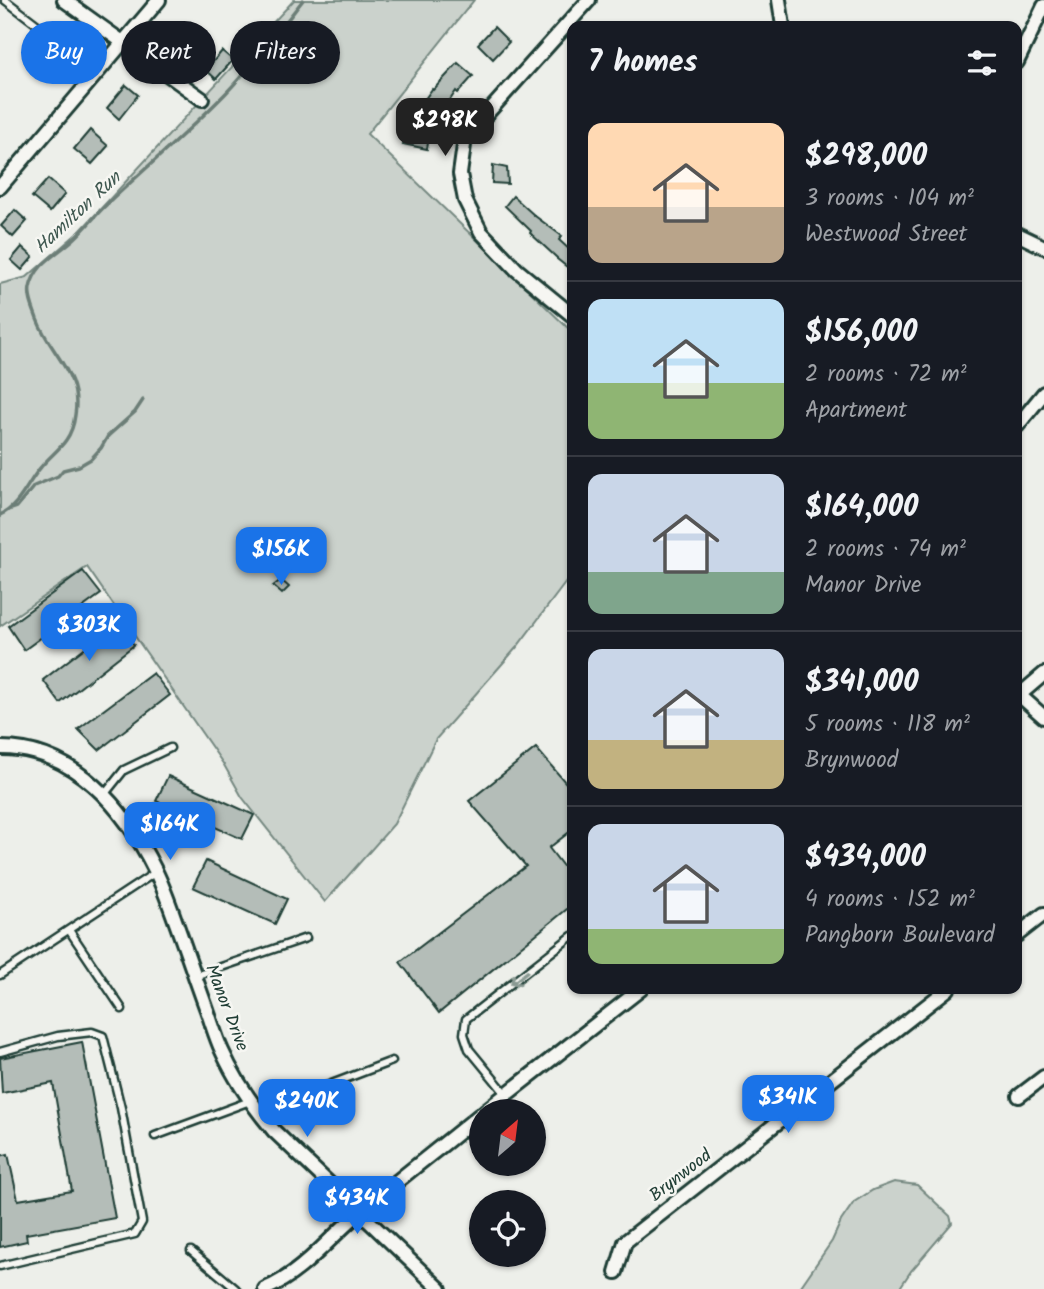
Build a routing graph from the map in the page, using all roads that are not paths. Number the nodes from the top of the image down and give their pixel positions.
1 (5, 0) edge
2 (64, 0) edge
3 (159, 0) edge
4 (589, 0) edge
5 (779, 0) edge
6 (1044, 6) edge
7 (33, 21) edge
8 (141, 21) edge
9 (570, 21) edge
10 (782, 21) edge
11 (567, 24) edge
12 (121, 42) edge
13 (121, 44) edge
14 (1022, 52) edge
15 (107, 60) edge
16 (87, 84) edge
17 (181, 84) edge
18 (202, 99) dead end
19 (0, 187) edge
20 (1022, 236) edge
21 (1044, 247) edge
22 (567, 311) edge
23 (1044, 393) edge
24 (1022, 420) edge
25 (1044, 674) edge
26 (1022, 692) edge
27 (1022, 698) edge
28 (1044, 717) edge
29 (0, 748) edge
30 (170, 748) dead end
31 (104, 795) junction
32 (156, 872) junction
33 (1044, 914) edge
34 (69, 930) junction
35 (1022, 931) edge
36 (306, 937) dead end
37 (567, 940) edge
38 (0, 975) edge
39 (195, 975) junction
40 (635, 994) edge
41 (942, 994) edge
42 (122, 1009) dead end
43 (0, 1052) edge
44 (393, 1061) dead end
45 (1044, 1077) edge
46 (506, 1094) junction
47 (1019, 1096) dead end
48 (500, 1099) edge
49 (254, 1107) junction
50 (469, 1124) edge
51 (155, 1136) dead end
52 (360, 1212) junction
53 (191, 1251) dead end
54 (0, 1266) edge
55 (616, 1272) dead end
56 (236, 1289) edge
57 (265, 1289) edge
58 (440, 1289) edge

1 - 7 lane
2 - 12 street
3 - 8 street
4 - 9 street
5 - 10 street
6 - 14 street
11 - 22 street
13 - 15 street
16 - 19 street
17 - 18 street
20 - 21 street
23 - 24 street
25 - 26 street
27 - 28 street
29 - 31 street, Manor Drive
30 - 31 lane
31 - 32 street, Manor Drive
32 - 34 lane
32 - 39 street, Manor Drive
33 - 35 street
34 - 38 lane
34 - 42 lane
36 - 39 lane
37 -> 46 lane
39 - 49 street, Manor Drive
40 - 46 street
41 - 55 street, Brynwood
43 - 54 lane
44 - 49 lane
45 - 47 street
46 - 48 street
49 - 51 lane
49 - 52 street, Manor Drive
50 - 52 street
52 - 57 street
52 - 58 street, Manor Drive
53 - 56 lane

